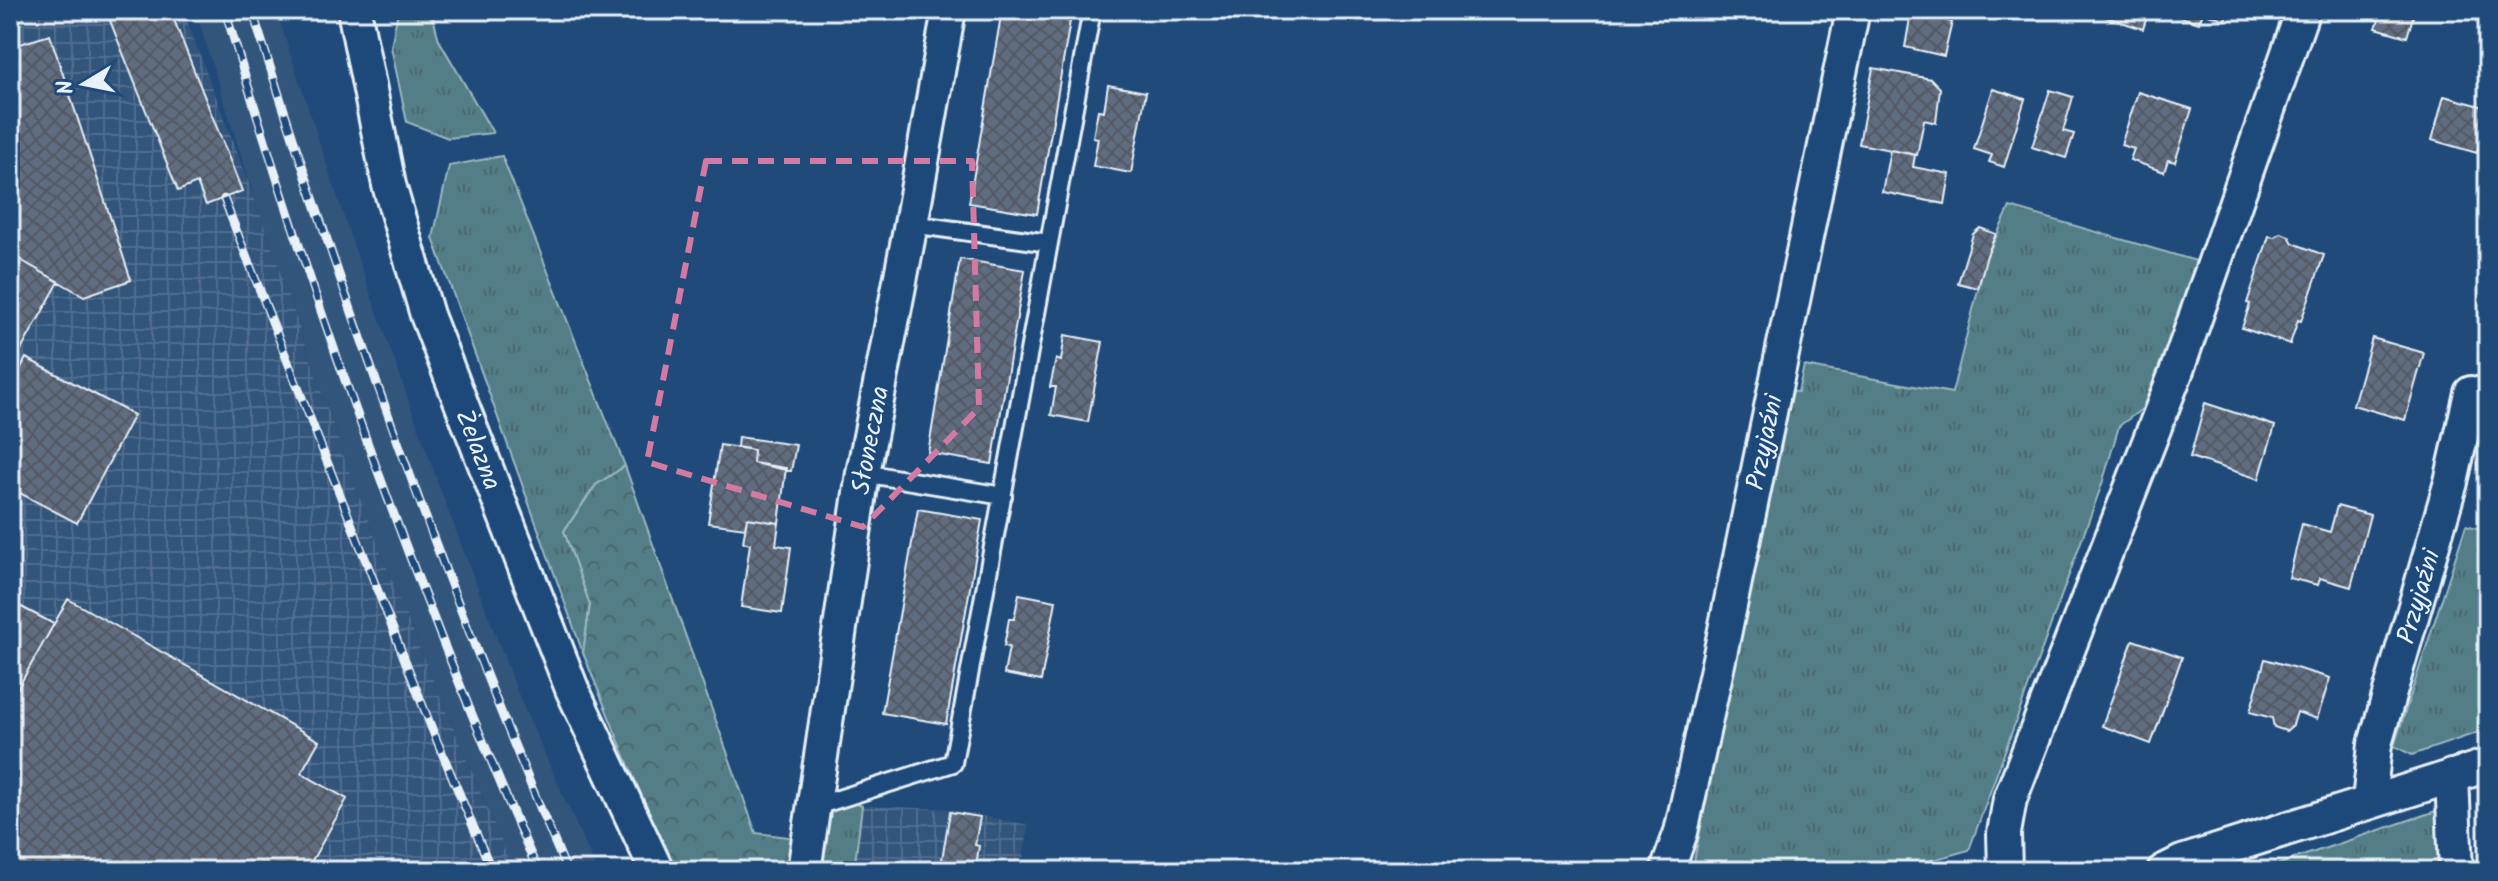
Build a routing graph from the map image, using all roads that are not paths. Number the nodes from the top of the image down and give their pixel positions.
1 (354, 10) edge
2 (949, 10) edge
3 (1092, 10) edge
4 (1853, 10) edge
5 (2303, 10) edge
6 (911, 224) junction
7 (1049, 243) junction
8 (2471, 393) dead end
9 (863, 473) junction
10 (1003, 496) junction
11 (2488, 765) edge
12 (2452, 776) junction
13 (2369, 802) junction
14 (813, 807) junction
15 (657, 871) edge
16 (804, 871) edge
17 (1667, 871) edge
18 (2005, 871) edge
19 (2164, 871) edge
20 (2456, 871) edge

1 - 15 street, Żelazna
2 - 6 street, Słoneczna
3 - 7 lane
4 - 17 street, Przyjaźni
5 - 18 street
6 - 7 lane
6 - 9 street, Słoneczna
7 - 10 lane
8 - 13 street, Przyjaźni
9 - 10 lane
9 - 14 street, Słoneczna
10 - 14 lane
11 - 12 street
12 - 13 street
12 - 20 street
13 - 19 street
14 - 16 street, Słoneczna

